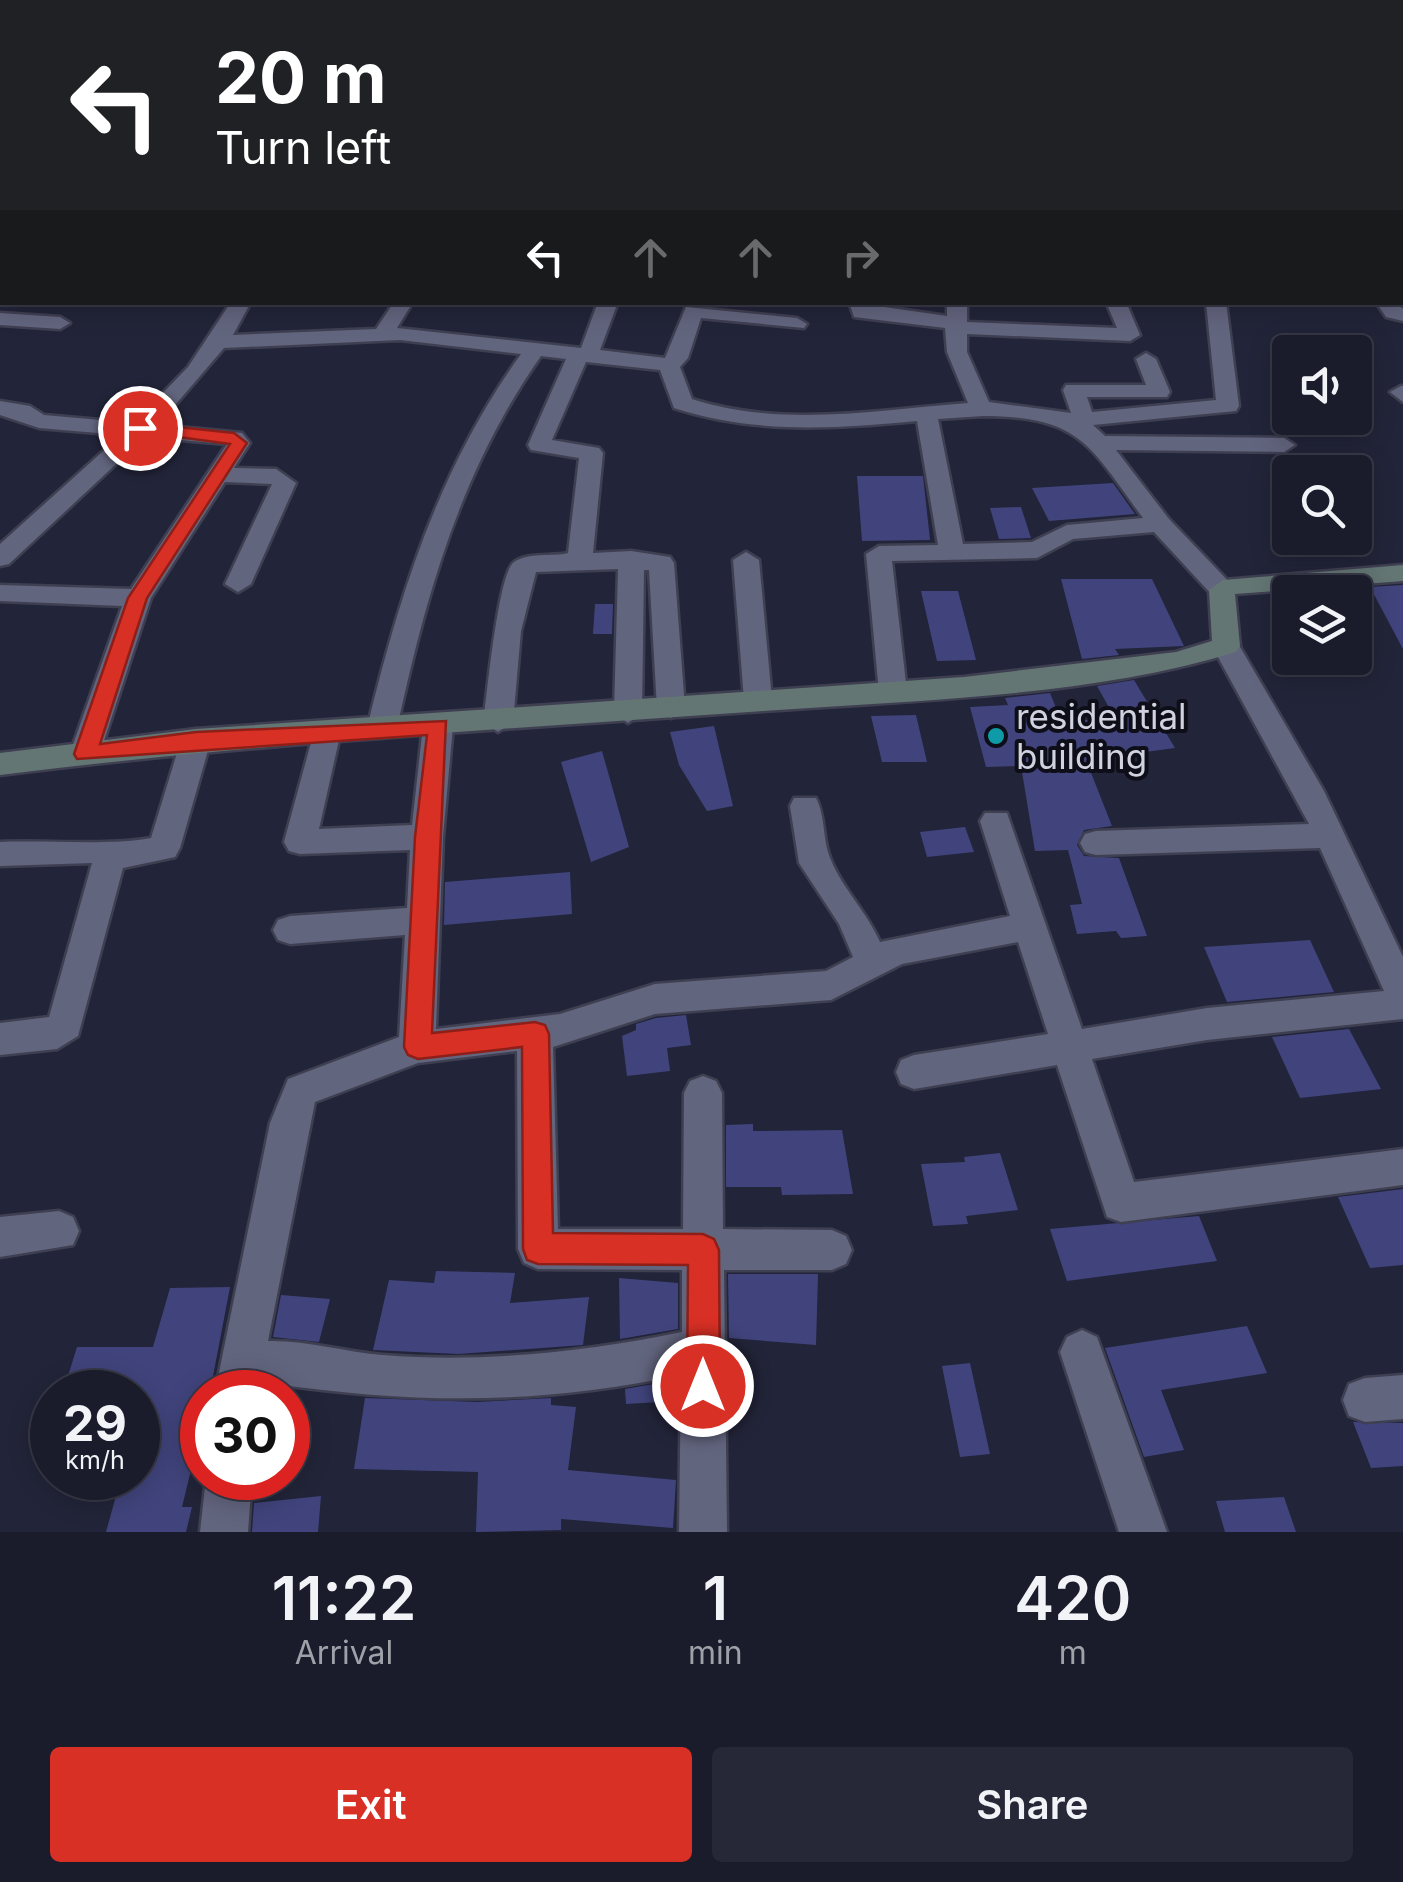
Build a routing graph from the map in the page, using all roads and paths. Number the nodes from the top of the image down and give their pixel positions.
1 (240, 305) edge
2 (402, 305) edge
3 (607, 305) edge
4 (860, 305) edge
5 (1117, 305) edge
6 (1216, 305) edge
7 (955, 318) edge
8 (0, 319) edge
9 (60, 323) dead end
10 (797, 324) dead end
11 (382, 335) junction
12 (223, 342) junction
13 (534, 351) junction
14 (583, 356) junction
15 (1146, 359) dead end
16 (669, 365) junction
17 (0, 408) edge
18 (983, 409) junction
19 (926, 412) junction
20 (1080, 421) junction
21 (140, 428) junction
22 (1099, 443) junction
23 (1284, 444) dead end
24 (218, 475) junction
25 (1160, 524) junction
26 (952, 552) junction
27 (0, 558) edge
28 (631, 559) junction
29 (578, 560) junction
30 (746, 560) dead end
31 (1403, 573) edge
32 (238, 584) dead end
33 (1222, 590) junction
34 (0, 593) edge
35 (138, 598) junction
36 (1226, 646) junction
37 (893, 692) junction
38 (758, 700) junction
39 (671, 708) junction
40 (628, 713) junction
41 (498, 722) junction
42 (438, 726) junction
43 (382, 728) junction
44 (326, 731) junction
45 (196, 740) junction
46 (85, 754) junction
47 (0, 764) edge
48 (805, 806) dead end
49 (996, 821) dead end
50 (1330, 836) junction
51 (427, 837) junction
52 (1096, 843) dead end
53 (0, 854) edge
54 (113, 855) junction
55 (426, 920) junction
56 (1028, 926) junction
57 (290, 930) dead end
58 (1393, 954) edge
59 (872, 962) junction
60 (1403, 994) edge
61 (1403, 1004) edge
62 (535, 1034) junction
63 (0, 1039) edge
64 (418, 1047) junction
65 (1070, 1047) junction
66 (914, 1072) dead end
67 (703, 1093) dead end
68 (1403, 1166) edge
69 (60, 1231) dead end
70 (0, 1237) edge
71 (703, 1250) junction
72 (832, 1250) dead end
73 (703, 1349) junction
74 (1082, 1352) dead end
75 (242, 1370) edge
76 (257, 1370) edge
77 (227, 1500) edge
78 (224, 1532) edge
79 (703, 1532) edge
80 (1143, 1532) edge

1 - 12 street
2 - 11 street
3 - 14 street
4 - 7 street
5 - 7 street
6 - 20 street
7 - 18 street
8 - 9 street
10 - 16 street
11 - 12 street
11 - 13 street
12 - 21 street
13 - 14 street
13 - 43 street
14 - 16 street
14 - 29 street
15 - 20 street
16 - 19 street
17 - 21 street
18 - 19 street
18 - 20 street
19 - 26 street
20 - 22 street
21 - 24 street
21 - 27 street
22 - 23 street
22 - 25 street
24 - 32 street
24 - 35 street
25 - 26 street
25 - 33 street
26 - 37 street
28 - 29 street
28 - 39 street
28 - 40 street
29 - 41 street
30 - 38 street
31 - 33 street
33 - 36 street
34 - 35 street
35 - 46 street
36 - 37 street
36 - 50 street
37 - 38 street
38 - 39 street
39 - 40 street
40 - 41 street
41 - 42 street
42 - 43 street
42 - 51 street
43 - 44 street
44 - 45 street
44 - 51 street
45 - 46 street
45 - 54 street
46 - 47 street
48 - 59 street
49 - 56 street
50 - 52 street
50 - 58 street
51 - 55 street
53 - 54 street
54 - 63 street
55 - 57 street
55 - 64 street
56 - 59 street
56 - 65 street
58 - 60 street
59 - 62 street
61 - 65 street
62 - 64 street
62 - 71 street
64 - 75 street
65 - 66 street
65 - 68 street
67 - 71 street
69 - 70 street
71 - 72 street
71 - 73 street
73 - 76 street
73 - 79 street
74 - 80 street
77 - 78 street

